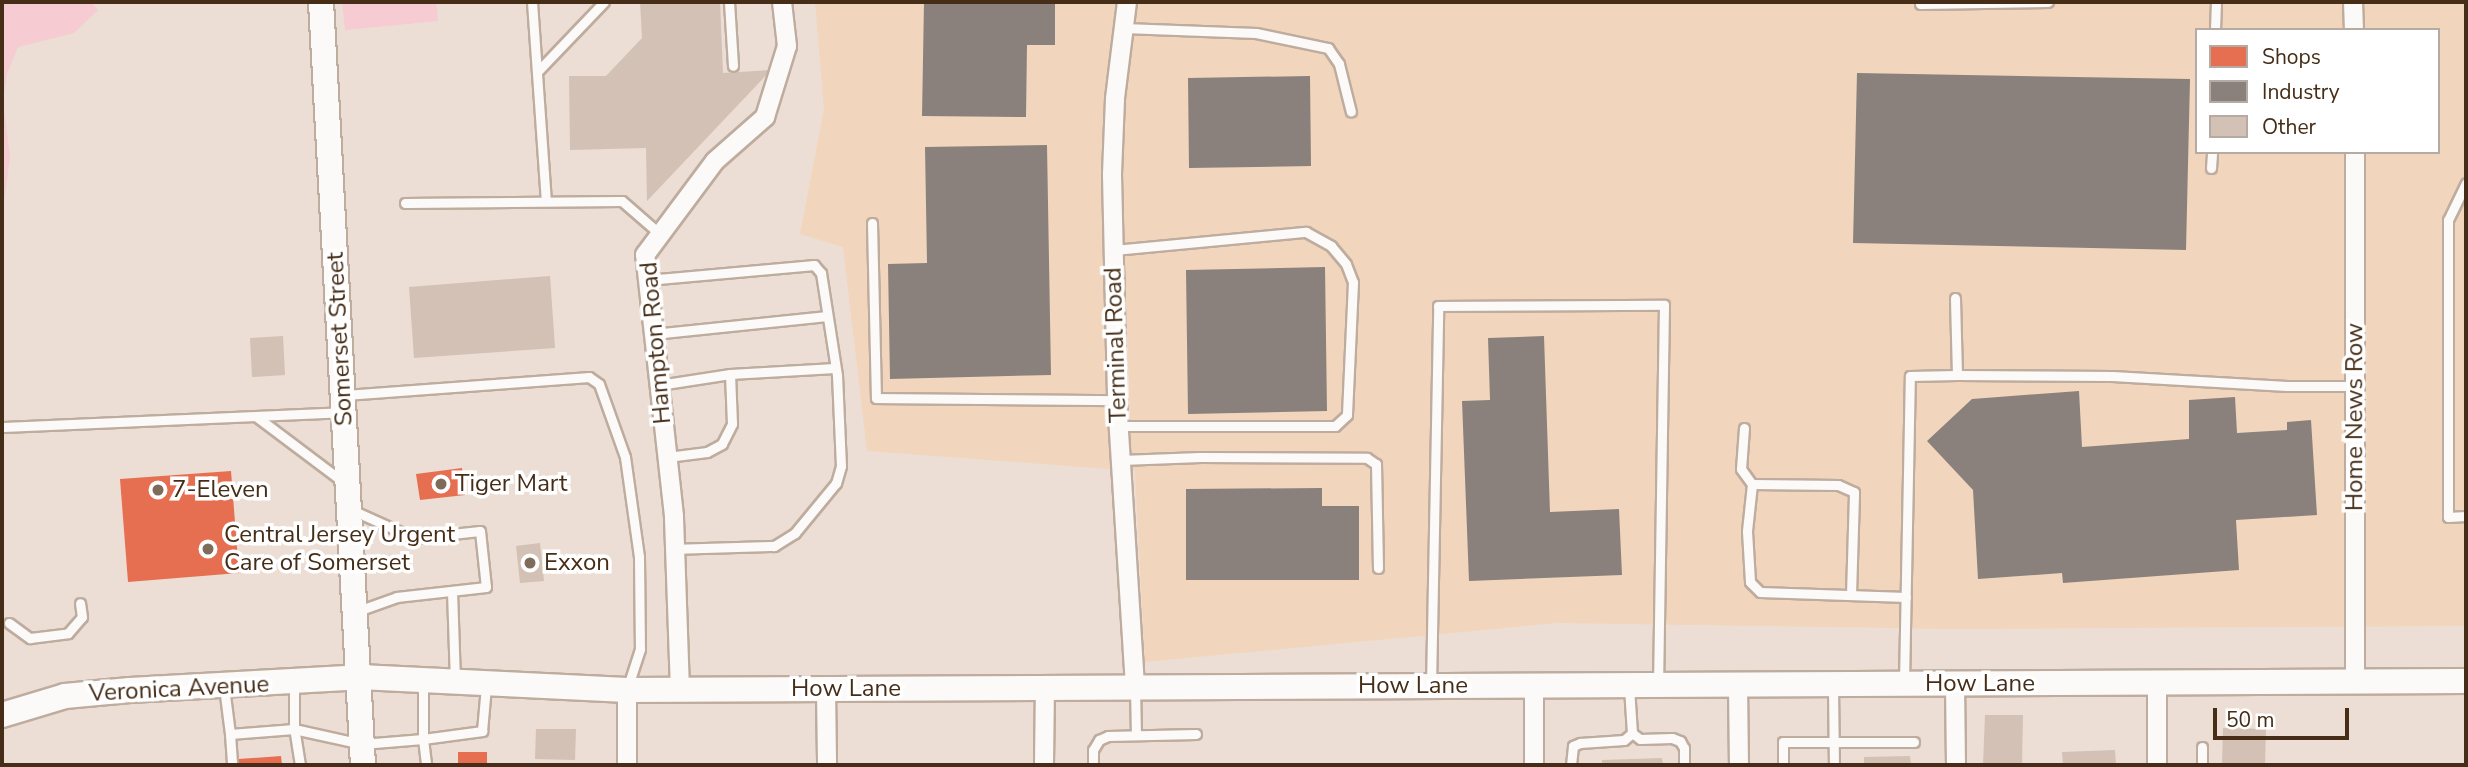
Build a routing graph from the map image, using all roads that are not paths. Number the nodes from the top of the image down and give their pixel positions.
1 (321, 2) edge
2 (532, 2) edge
3 (604, 2) edge
4 (729, 2) edge
5 (782, 2) edge
6 (1127, 2) edge
7 (2048, 2) edge
8 (2216, 2) edge
9 (2353, 2) edge
10 (1920, 4) dead end
11 (1124, 28) junction
12 (2215, 28) edge
13 (2354, 28) edge
14 (733, 66) dead end
15 (537, 72) junction
16 (1350, 112) dead end
17 (2212, 154) edge
18 (2355, 154) edge
19 (2211, 168) dead end
20 (2466, 183) edge
21 (546, 200) junction
22 (405, 203) dead end
23 (872, 223) dead end
24 (660, 234) junction
25 (1114, 250) junction
26 (647, 281) junction
27 (1955, 298) dead end
28 (827, 316) junction
29 (653, 334) junction
30 (835, 368) junction
31 (730, 374) junction
32 (1957, 375) junction
33 (659, 385) junction
34 (2355, 386) junction
35 (1117, 400) junction
36 (344, 404) junction
37 (257, 416) junction
38 (1118, 426) junction
39 (2, 427) edge
40 (1744, 428) dead end
41 (667, 457) junction
42 (1121, 460) junction
43 (1752, 484) junction
44 (349, 498) junction
45 (2466, 516) edge
46 (675, 549) junction
47 (1378, 568) dead end
48 (452, 591) junction
49 (1851, 595) junction
50 (1906, 597) junction
51 (80, 603) dead end
52 (356, 611) junction
53 (9, 623) dead end
54 (360, 677) junction
55 (423, 681) junction
56 (2466, 681) edge
57 (294, 682) junction
58 (455, 682) junction
59 (2355, 682) junction
60 (2157, 683) junction
61 (486, 684) junction
62 (1833, 684) junction
63 (1904, 684) junction
64 (1955, 684) junction
65 (1628, 685) junction
66 (1658, 685) junction
67 (1738, 685) junction
68 (1431, 686) junction
69 (1534, 686) junction
70 (223, 687) junction
71 (1045, 688) junction
72 (1135, 688) junction
73 (826, 689) junction
74 (627, 690) junction
75 (680, 690) junction
76 (2, 715) edge
77 (294, 729) junction
78 (1632, 733) junction
79 (230, 734) junction
80 (1196, 734) dead end
81 (1136, 735) junction
82 (423, 739) junction
83 (1834, 741) junction
84 (1914, 742) dead end
85 (2202, 747) dead end
86 (362, 755) edge
87 (232, 765) edge
88 (300, 765) edge
89 (426, 765) edge
90 (627, 765) edge
91 (827, 765) edge
92 (1044, 765) edge
93 (1093, 765) edge
94 (1534, 765) edge
95 (1571, 765) edge
96 (1684, 765) edge
97 (1739, 765) edge
98 (1783, 765) edge
99 (1834, 765) edge
100 (1956, 765) edge
101 (2158, 765) edge
102 (2202, 765) edge

1 - 36 main road, Somerset Street
2 - 15 lane
3 - 15 lane
4 - 14 lane
5 - 24 street, Hampton Road
6 - 11 street, Terminal Road
7 - 10 lane
8 - 12 lane
9 - 13 street
11 - 16 lane
11 - 25 street, Terminal Road
15 - 21 lane
17 - 19 lane
18 - 34 street, Home News Row
20 - 45 lane
21 - 22 lane
21 - 24 lane
23 - 35 lane
24 - 26 street, Hampton Road
25 - 35 street, Terminal Road
25 - 38 lane
26 - 28 lane
26 - 29 street, Hampton Road
27 - 32 lane
28 - 29 lane
28 - 30 lane
29 - 33 street, Hampton Road
30 - 31 lane
30 - 46 lane
31 - 33 lane
31 - 41 lane
32 - 34 lane
32 - 50 lane
33 - 41 street, Hampton Road
34 - 59 street, Home News Row
35 - 38 street, Terminal Road
36 - 37 lane
36 - 44 main road, Somerset Street
36 - 74 lane
37 - 39 lane
37 - 44 lane
38 - 42 street, Terminal Road
40 - 43 lane
41 - 46 street, Hampton Road
42 - 47 lane
42 - 72 street, Terminal Road
43 - 49 lane
43 - 49 lane
44 - 48 lane
44 - 52 main road, Somerset Street
46 - 75 street, Hampton Road
48 - 52 lane
48 - 58 lane
49 - 50 lane
50 - 63 lane
51 - 53 lane
52 - 54 main road, Somerset Street
54 - 55 main road, How Lane
54 - 57 main road, Veronica Avenue
54 - 86 main road, Somerset Street
55 - 58 main road, How Lane
55 - 82 lane
56 - 59 main road, How Lane
57 - 70 main road, Veronica Avenue
57 - 77 lane
58 - 61 main road, How Lane
59 - 60 main road, How Lane
60 - 64 main road, How Lane
60 - 101 street
61 - 74 main road, How Lane
61 - 82 lane
62 - 63 main road, How Lane
62 - 67 main road, How Lane
62 - 83 lane
63 - 64 main road, How Lane
64 - 100 street
65 - 66 main road, How Lane
65 - 69 main road, How Lane
65 - 78 lane
66 - 67 main road, How Lane
66 - 68 lane
67 - 97 street
68 - 69 main road, How Lane
68 - 72 main road, How Lane
69 - 94 street
70 - 76 main road, Veronica Avenue
70 - 79 lane
71 - 72 main road, How Lane
71 - 73 main road, How Lane
71 - 92 street
72 - 81 lane
73 - 75 main road, How Lane
73 - 91 street
74 - 75 main road, How Lane
74 - 90 street
77 - 79 lane
77 - 86 lane
77 - 88 lane
78 - 95 lane
78 - 96 lane
79 - 87 lane
80 - 81 lane
81 - 93 lane
82 - 86 lane
82 - 89 lane
83 - 84 lane
83 - 98 lane
83 - 99 lane
85 - 102 lane

